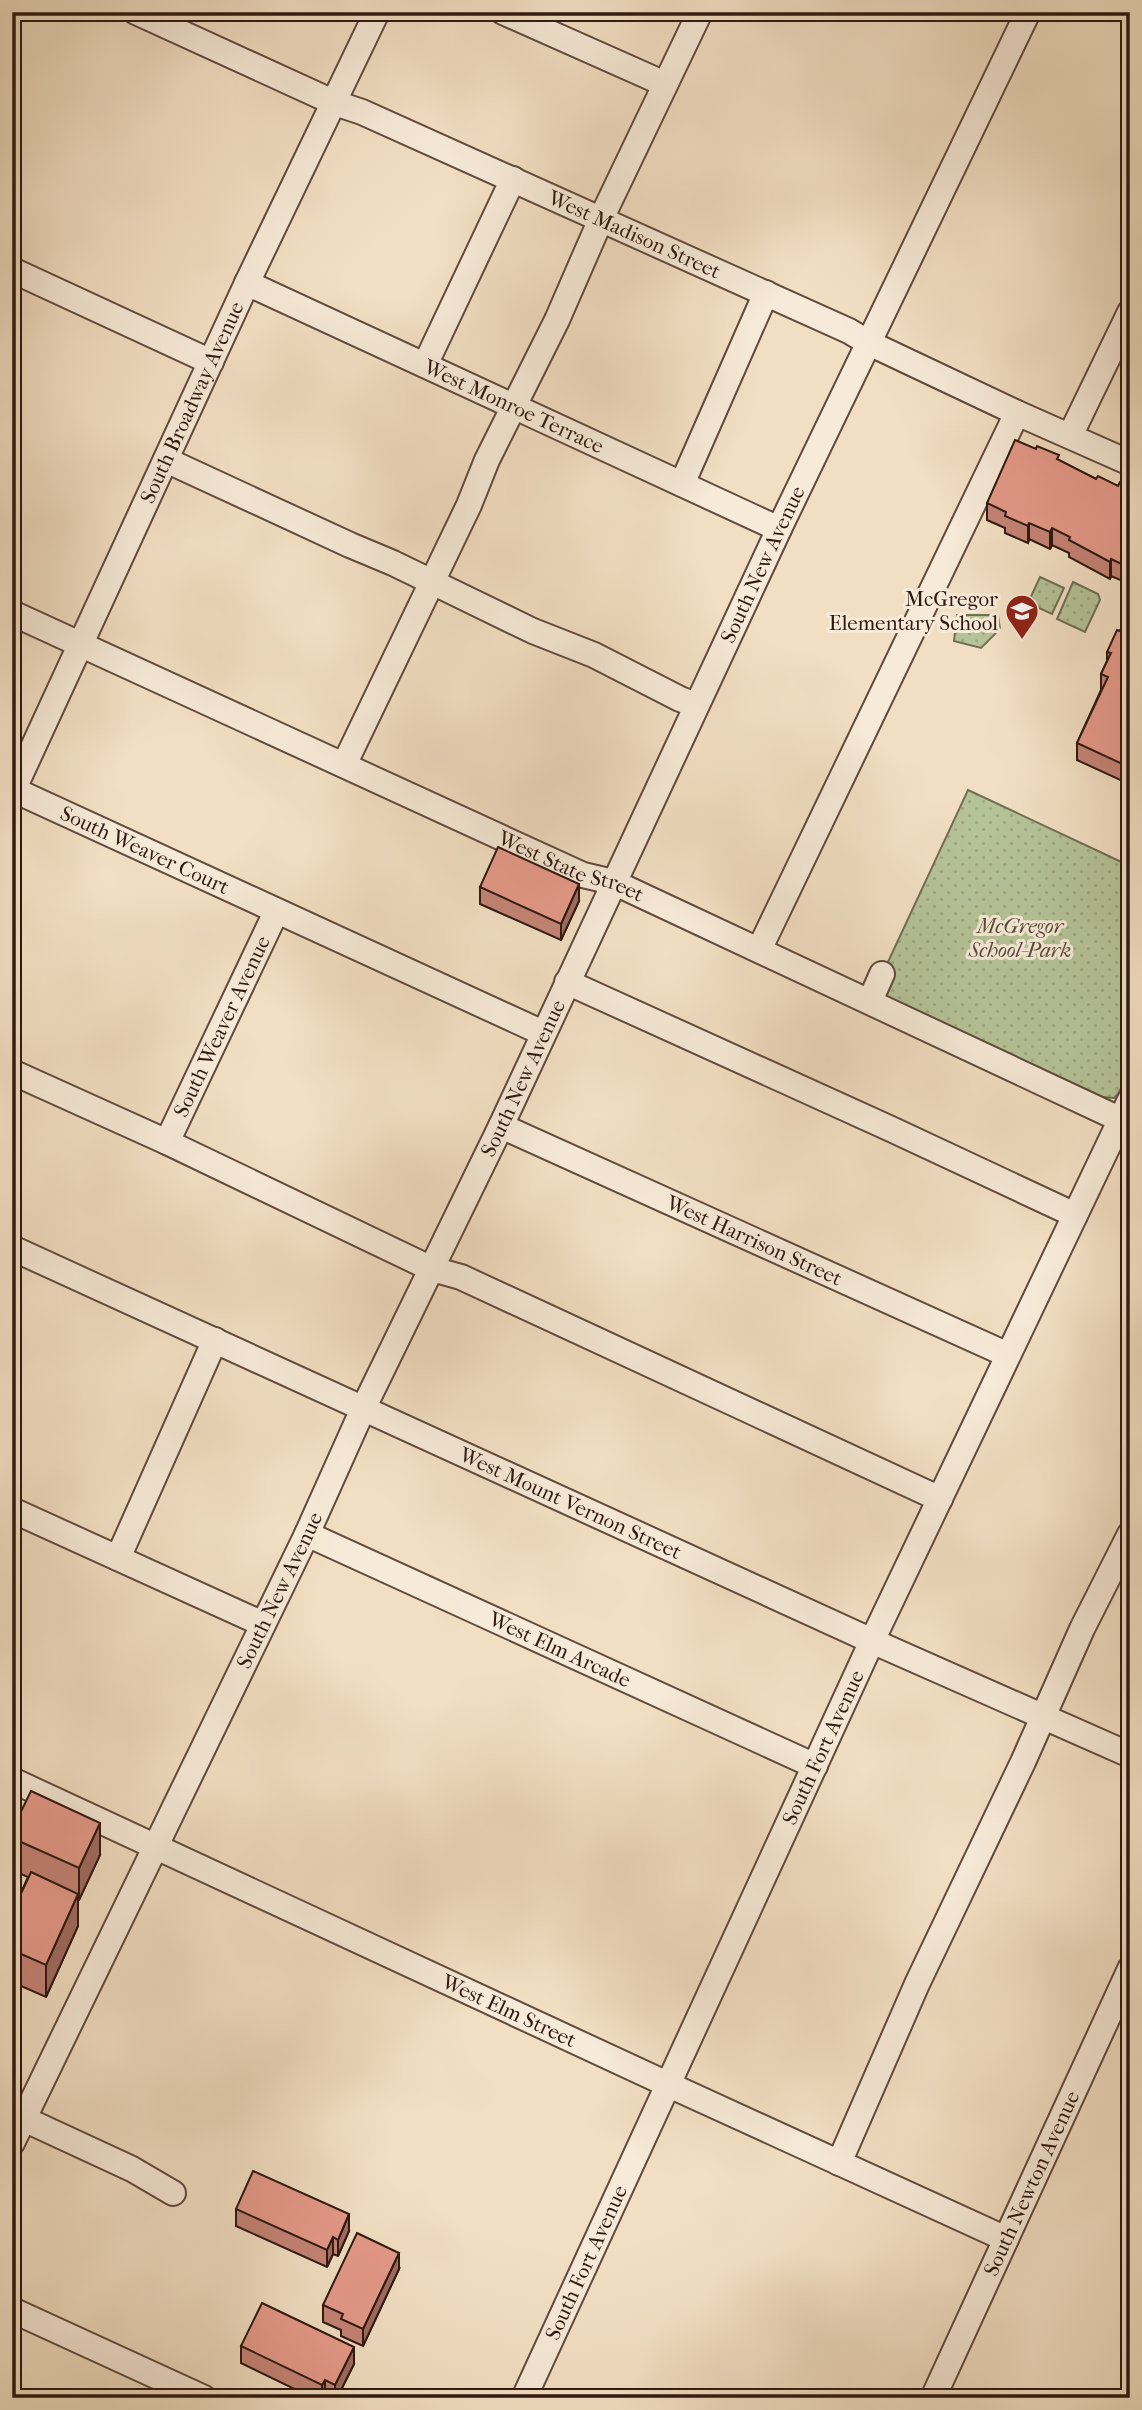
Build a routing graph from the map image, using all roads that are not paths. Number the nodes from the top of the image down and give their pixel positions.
1 (377, 12) edge
2 (503, 12) edge
3 (699, 12) edge
4 (1028, 12) edge
5 (138, 13) edge
6 (544, 21) edge
7 (665, 84) junction
8 (335, 103) junction
9 (513, 179) junction
10 (601, 219) junction
11 (12, 270) edge
12 (247, 283) junction
13 (766, 293) junction
14 (1130, 312) edge
15 (869, 343) junction
16 (211, 362) junction
17 (425, 365) junction
18 (514, 407) junction
19 (1017, 413) junction
20 (1070, 436) junction
21 (166, 460) junction
22 (1130, 463) edge
23 (682, 484) junction
24 (779, 529) junction
25 (433, 582) junction
26 (12, 613) edge
27 (79, 644) junction
28 (696, 705) junction
29 (344, 765) junction
30 (13, 792) edge
31 (613, 882) junction
32 (276, 912) junction
33 (759, 950) junction
34 (882, 974) dead end
35 (567, 982) junction
36 (870, 1001) junction
37 (543, 1033) junction
38 (12, 1072) edge
39 (1127, 1114) edge
40 (501, 1126) junction
41 (167, 1142) junction
42 (1075, 1215) junction
43 (12, 1248) edge
44 (432, 1269) junction
45 (215, 1340) junction
46 (1008, 1355) junction
47 (363, 1409) junction
48 (940, 1499) junction
49 (12, 1510) edge
50 (307, 1534) junction
51 (1130, 1534) edge
52 (118, 1558) junction
53 (263, 1624) junction
54 (872, 1641) junction
55 (1044, 1717) junction
56 (1130, 1755) edge
57 (815, 1766) junction
58 (12, 1780) edge
59 (156, 1846) junction
60 (1130, 1969) edge
61 (667, 2084) junction
62 (24, 2119) junction
63 (12, 2143) edge
64 (839, 2162) junction
65 (173, 2193) dead end
66 (1006, 2239) junction
67 (12, 2310) edge
68 (204, 2398) edge
69 (524, 2398) edge
70 (933, 2398) edge

1 - 8 street, South Broadway Avenue
2 - 6 street
3 - 7 street
4 - 15 street, South New Avenue
5 - 8 street, West Madison Street
6 - 7 street
7 - 10 street
8 - 9 street, West Madison Street
8 - 12 street, South Broadway Avenue
9 - 10 street, West Madison Street
9 - 17 street
10 - 13 street, West Madison Street
10 - 18 street
11 - 16 street
12 - 16 street, South Broadway Avenue
12 - 17 street, West Monroe Terrace
13 - 15 street, West Madison Street
13 - 23 street
14 - 20 street
15 - 19 street, West Madison Street
15 - 24 street, South New Avenue
16 - 21 street, South Broadway Avenue
17 - 18 street, West Monroe Terrace
18 - 23 street, West Monroe Terrace
18 - 25 street
19 - 20 street, West Madison Street
19 - 33 street
20 - 22 street, West Madison Street
21 - 25 street
21 - 27 street, South Broadway Avenue
23 - 24 street, West Monroe Terrace
24 - 28 street, South New Avenue
25 - 28 street
25 - 29 street
26 - 27 street, West State Street
27 - 29 street, West State Street
27 - 30 street, South Broadway Avenue
28 - 31 street, South New Avenue
29 - 31 street, West State Street
30 - 32 street, South Weaver Court
31 - 33 street, West State Street
31 - 35 street, South New Avenue
32 - 37 street, South Weaver Court
32 - 41 street, South Weaver Avenue
33 - 36 street, West State Street
34 - 36 street
35 - 37 street, South New Avenue
35 - 42 street
36 - 39 street, West State Street
37 - 40 street, South New Avenue
38 - 41 street
39 - 42 street, South Fort Avenue
40 - 44 street, South New Avenue
40 - 46 street, West Harrison Street
41 - 44 street
42 - 46 street, South Fort Avenue
43 - 45 street, West Mount Vernon Street
44 - 47 street, South New Avenue
44 - 48 street
45 - 47 street, West Mount Vernon Street
45 - 52 street
46 - 48 street, South Fort Avenue
47 - 50 street, South New Avenue
47 - 54 street, West Mount Vernon Street
48 - 54 street, South Fort Avenue
49 - 52 street
50 - 53 street, South New Avenue
50 - 57 street, West Elm Arcade
51 - 55 street
52 - 53 street
53 - 59 street, South New Avenue
54 - 55 street, West Mount Vernon Street
54 - 57 street, South Fort Avenue
55 - 56 street, West Mount Vernon Street
55 - 64 street
57 - 61 street, South Fort Avenue
58 - 59 street, West Elm Street
59 - 61 street, West Elm Street
59 - 62 street, South New Avenue
60 - 66 street, South Newton Avenue
61 - 64 street, West Elm Street
61 - 69 street, South Fort Avenue
62 - 63 street, South New Avenue
62 - 65 street
64 - 66 street, West Elm Street
66 - 70 street, South Newton Avenue
67 - 68 street

